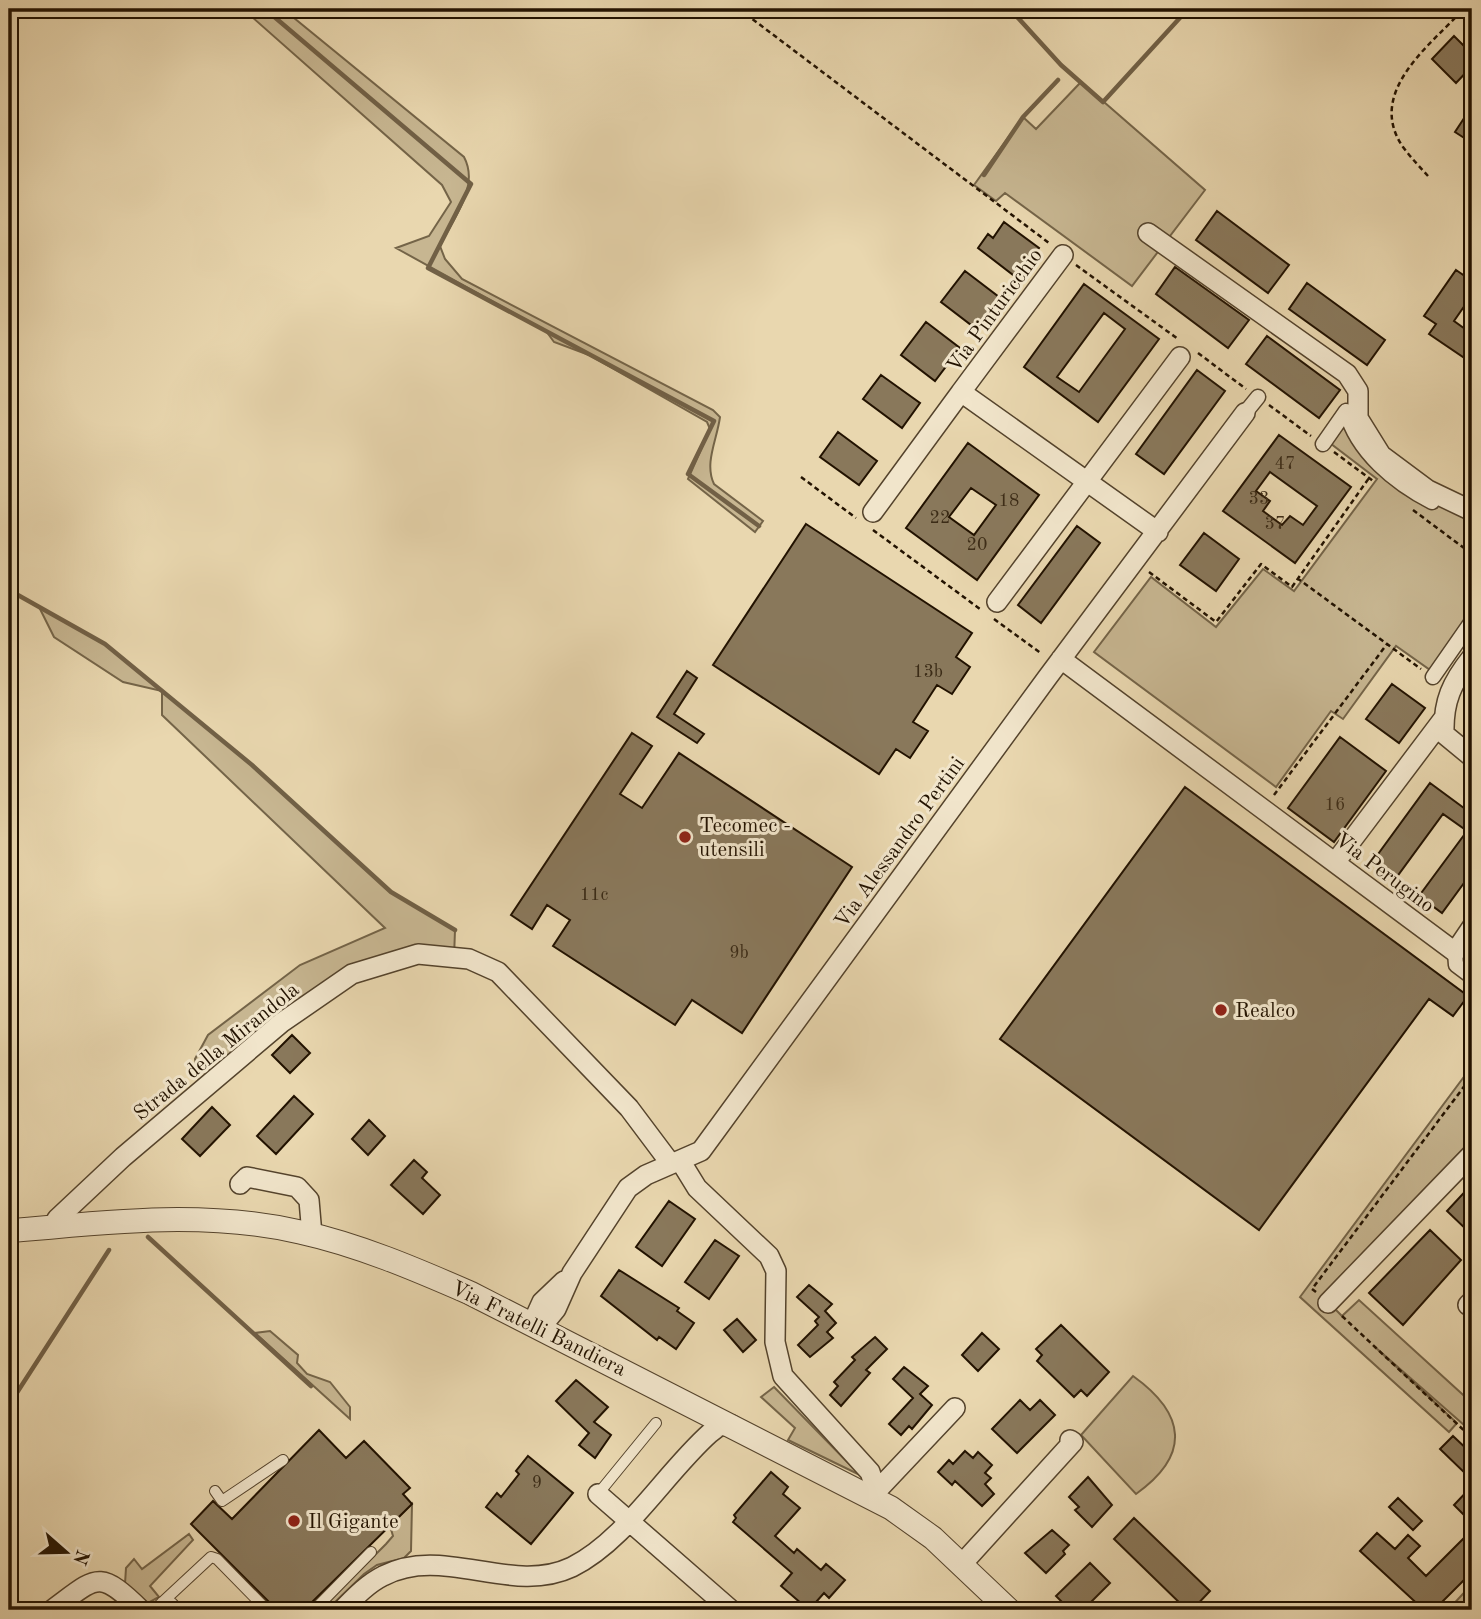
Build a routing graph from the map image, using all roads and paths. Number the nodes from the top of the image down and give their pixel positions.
1 (739, 9) edge
2 (1458, 9) edge
3 (1428, 176) dead end
4 (1148, 233) dead end
5 (1063, 255) joint
6 (1180, 357) dead end
7 (961, 392) junction
8 (1258, 397) dead end
9 (1245, 413) joint
10 (1323, 444) dead end
11 (801, 477) dead end
12 (1369, 478) dead end
13 (1087, 480) junction
14 (1472, 511) edge
15 (873, 512) dead end
16 (1472, 519) edge
17 (1158, 532) junction
18 (1136, 562) junction
19 (1297, 578) junction
20 (997, 602) dead end
21 (1472, 621) edge
22 (1387, 644) junction
23 (1472, 657) edge
24 (1059, 662) junction
25 (1433, 677) joint
26 (1444, 718) junction
27 (1472, 757) edge
28 (1263, 810) junction
29 (1340, 856) dead end
30 (1472, 927) edge
31 (1455, 951) junction
32 (1472, 977) edge
33 (1472, 1076) edge
34 (1470, 1161) edge
35 (676, 1163) junction
36 (240, 1185) dead end
37 (57, 1219) dead end
38 (9, 1231) edge
39 (312, 1235) junction
40 (1328, 1303) junction
41 (532, 1324) junction
42 (694, 1406) junction
43 (955, 1408) dead end
44 (656, 1423) dead end
45 (732, 1425) junction
46 (1472, 1438) edge
47 (1070, 1440) dead end
48 (697, 1444) junction
49 (282, 1460) dead end
50 (215, 1491) dead end
51 (598, 1494) joint
52 (871, 1497) junction
53 (628, 1520) junction
54 (371, 1552) dead end
55 (962, 1564) junction
56 (162, 1602) junction
57 (55, 1609) edge
58 (141, 1610) edge
59 (154, 1610) edge
60 (178, 1610) edge
61 (267, 1610) edge
62 (314, 1610) edge
63 (342, 1610) edge
64 (731, 1610) edge
65 (1009, 1610) edge

1 - 5 path
2 - 3 path
4 - 14 street
5 - 7 street, Via Pinturicchio
6 - 13 street
7 - 13 street, Via Pinturicchio
7 - 15 street, Via Pinturicchio
8 - 9 street
9 - 17 street, Via Alessandro Pertini
10 - 16 street
11 - 24 path
12 - 19 path
13 - 17 street, Via Pinturicchio
13 - 20 street
17 - 18 street, Via Alessandro Pertini
18 - 19 path
18 - 24 street, Via Alessandro Pertini
19 - 22 path
21 - 25 street
22 - 25 path
22 - 28 path
23 - 26 street, Via Perugino
24 - 28 street, Via Perugino
24 - 35 street, Via Alessandro Pertini
26 - 27 street
26 - 29 street, Via Perugino
28 - 31 street, Via Perugino
30 - 31 street
31 - 32 street
33 - 40 path
34 - 40 street
35 - 37 street, Strada della Mirandola
35 - 41 street, Via Alessandro Pertini
35 - 52 street, Strada della Mirandola
36 - 39 street
38 - 39 street, Via Fratelli Bandiera
39 - 41 street, Via Fratelli Bandiera
40 - 46 path
41 - 42 street, Via Fratelli Bandiera
42 - 45 street, Via Fratelli Bandiera
42 - 48 street
43 - 52 street
44 - 51 lane
45 - 48 street
45 - 52 street, Via Fratelli Bandiera
47 - 55 street
48 - 53 street
49 - 50 lane
51 - 53 street
52 - 55 street, Via Fratelli Bandiera
53 - 63 street
53 - 64 street
54 - 62 lane
55 - 65 street, Via Fratelli Bandiera
56 - 59 lane
56 - 60 lane
56 - 61 lane
57 - 58 street

